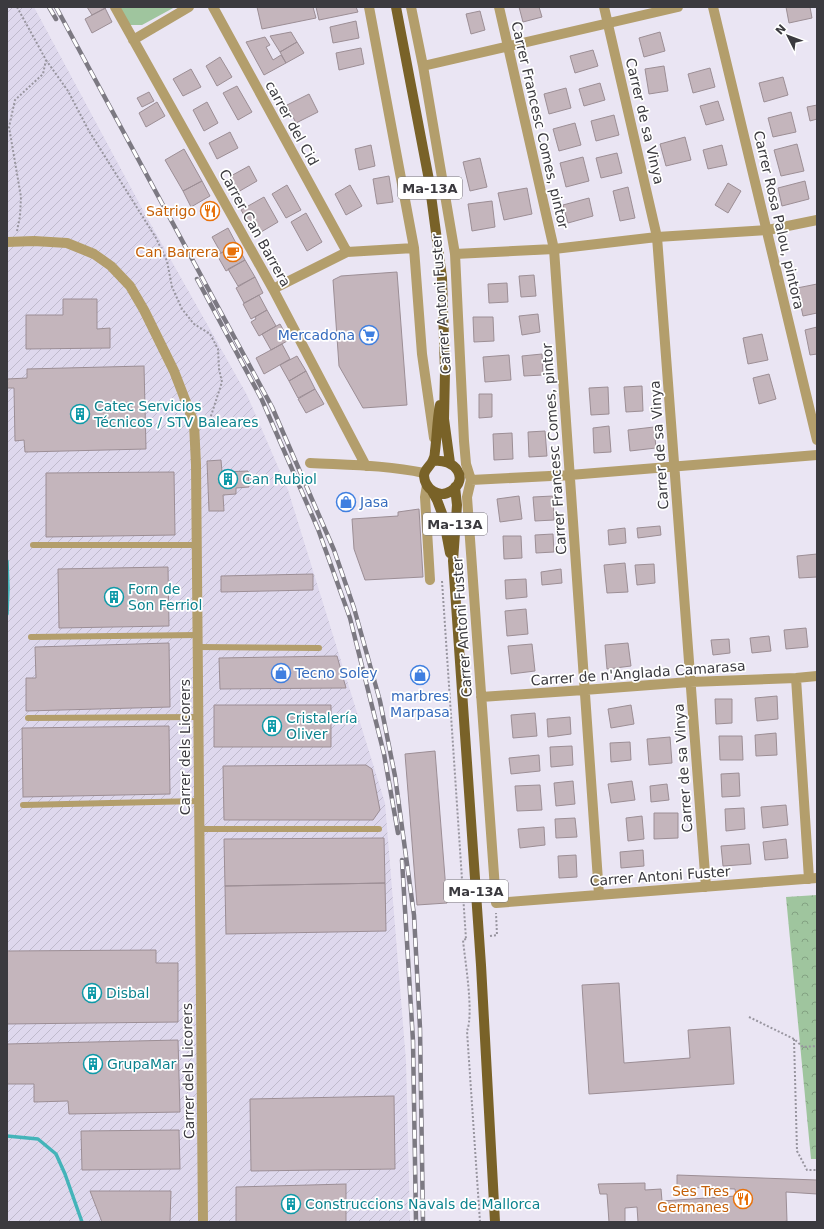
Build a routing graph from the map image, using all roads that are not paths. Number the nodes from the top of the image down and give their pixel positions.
1 (114, 7) edge
2 (189, 7) edge
3 (213, 7) edge
4 (369, 7) edge
5 (396, 7) edge
6 (411, 7) edge
7 (499, 7) edge
8 (604, 7) edge
9 (678, 7) edge
10 (713, 7) edge
11 (608, 23) junction
12 (133, 40) junction
13 (508, 46) junction
14 (423, 66) junction
15 (817, 220) edge
16 (768, 230) junction
17 (657, 237) junction
18 (11, 242) edge
19 (414, 248) junction
20 (554, 249) junction
21 (347, 252) junction
22 (455, 254) junction
23 (273, 289) junction
24 (445, 371) junction
25 (817, 440) edge
26 (817, 455) edge
27 (434, 456) junction
28 (450, 462) junction
29 (310, 464) dead end
30 (366, 466) junction
31 (675, 467) junction
32 (424, 473) junction
33 (570, 475) junction
34 (470, 480) junction
35 (455, 487) junction
36 (429, 488) junction
37 (33, 545) dead end
38 (197, 545) junction
39 (453, 560) junction
40 (430, 580) dead end
41 (198, 635) junction
42 (31, 637) dead end
43 (198, 647) junction
44 (319, 648) dead end
45 (817, 676) edge
46 (796, 678) junction
47 (690, 682) junction
48 (584, 690) junction
49 (481, 697) junction
50 (199, 717) junction
51 (28, 718) dead end
52 (198, 801) junction
53 (23, 805) dead end
54 (199, 829) junction
55 (379, 829) dead end
56 (813, 878) edge
57 (706, 887) junction
58 (599, 895) junction
59 (203, 1222) edge
60 (495, 1222) edge

1 - 12 street, Carrer Can Barrera
2 - 12 street
3 - 21 street, carrer del Cid
4 - 19 street
5 - 24 main road, Ma-13A
6 - 14 street, Carrer Antoni Fuster
7 - 13 street, Carrer Francesc Comes, pintor
8 - 11 street, Carrer de sa Vinya
9 - 11 street
10 - 16 street, Carrer Rosa Palou, pintora
11 - 13 street
11 - 17 street, Carrer de sa Vinya
12 - 23 street, Carrer Can Barrera
13 - 14 street
13 - 20 street, Carrer Francesc Comes, pintor
14 - 22 street, Carrer Antoni Fuster
15 - 16 street
16 - 17 street
16 - 25 street, Carrer Rosa Palou, pintora
17 - 20 street
17 - 31 street, Carrer de sa Vinya
18 - 38 street, Carrer dels Licorers
19 - 21 street
19 - 27 street
20 - 22 street
20 - 33 street, Carrer Francesc Comes, pintor
21 - 23 street
22 - 34 street, Carrer Antoni Fuster
23 - 30 street, Carrer Can Barrera
24 - 27 main road, Ma-13A
24 - 28 main road, Ma-13A
26 - 31 street
27 - 28 main road
27 - 32 main road
28 - 35 main road, Ma-13A
29 - 30 street
30 - 32 street
31 - 33 street
31 - 47 street, Carrer de sa Vinya
32 - 36 main road, Ma-13A
33 - 34 street
33 - 48 street, Carrer Francesc Comes, pintor
34 - 49 street, Carrer Antoni Fuster
35 - 36 main road, Ma-13A
35 - 39 main road, Ma-13A
36 - 39 main road, Ma-13A
36 - 40 street
37 - 38 lane
38 - 41 street, Carrer dels Licorers
39 - 60 main road, Ma-13A
41 - 42 lane
41 - 43 street, Carrer dels Licorers
43 - 44 lane
43 - 50 street, Carrer dels Licorers
45 - 46 street, Carrer de n'Anglada Camarasa
46 - 47 street, Carrer de n'Anglada Camarasa
46 - 56 street
47 - 48 street, Carrer de n'Anglada Camarasa
47 - 57 street, Carrer de sa Vinya
48 - 49 street, Carrer de n'Anglada Camarasa
48 - 58 street, Carrer Francesc Comes, pintor
49 - 58 street, Carrer Antoni Fuster
50 - 51 lane
50 - 52 street, Carrer dels Licorers
52 - 53 lane
52 - 54 street, Carrer dels Licorers
54 - 55 lane
54 - 59 street, Carrer dels Licorers
56 - 57 street, Carrer Antoni Fuster
57 - 58 street, Carrer Antoni Fuster

